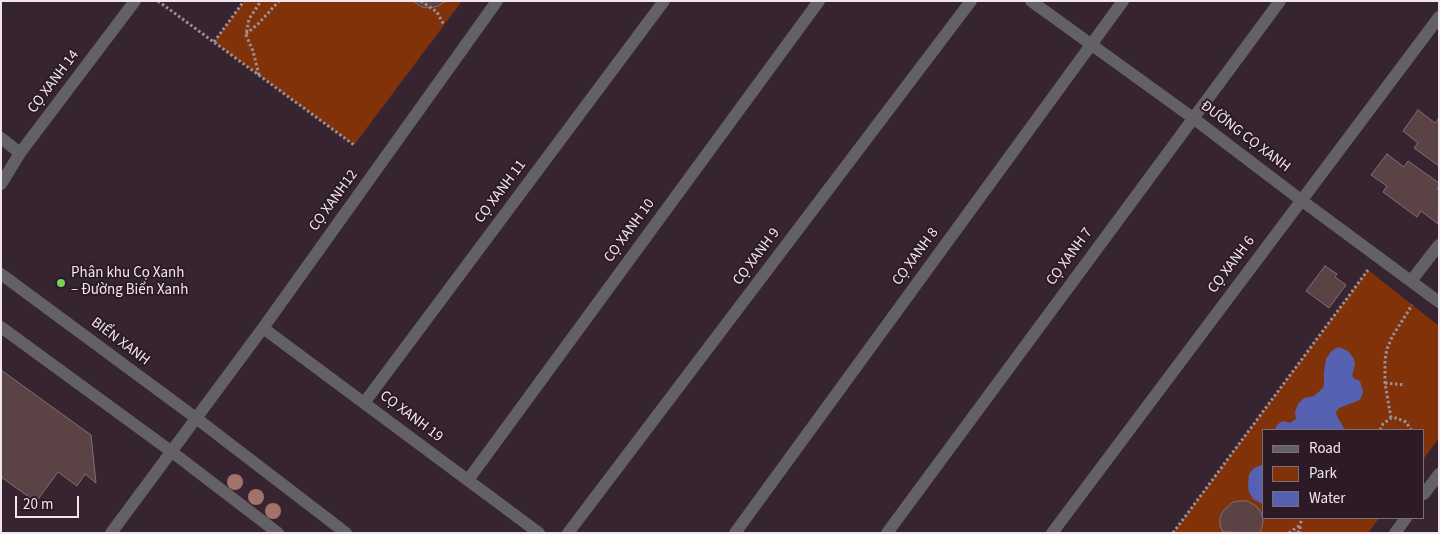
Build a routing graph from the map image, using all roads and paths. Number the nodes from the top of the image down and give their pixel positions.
1 (134, 1) edge
2 (158, 1) edge
3 (244, 1) edge
4 (261, 1) edge
5 (279, 1) edge
6 (421, 1) edge
7 (497, 1) edge
8 (664, 1) edge
9 (819, 1) edge
10 (971, 1) edge
11 (1031, 1) edge
12 (1123, 1) edge
13 (1280, 1) edge
14 (1439, 16) edge
15 (444, 25) dead end
16 (246, 35) junction
17 (214, 42) junction
18 (1090, 45) junction
19 (260, 76) junction
20 (1193, 118) junction
21 (1, 138) edge
22 (354, 146) dead end
23 (20, 153) junction
24 (1, 184) edge
25 (1301, 200) junction
26 (1439, 245) edge
27 (1368, 270) dead end
28 (1, 274) edge
29 (1411, 281) junction
30 (1439, 302) edge
31 (1412, 305) dead end
32 (1, 327) edge
33 (263, 328) junction
34 (1385, 383) junction
35 (1405, 385) dead end
36 (364, 402) junction
37 (196, 418) junction
38 (1391, 418) junction
39 (1380, 429) edge
40 (1410, 429) edge
41 (172, 452) junction
42 (1439, 474) edge
43 (468, 480) junction
44 (1425, 493) edge
45 (1302, 519) edge
46 (1405, 519) edge
47 (1300, 524) junction
48 (111, 533) edge
49 (278, 533) edge
50 (346, 533) edge
51 (538, 533) edge
52 (568, 533) edge
53 (735, 533) edge
54 (887, 533) edge
55 (1052, 533) edge
56 (1173, 533) edge
57 (1289, 533) edge
58 (1299, 533) edge
59 (1395, 533) edge

1 - 23 street, CỌ XANH 14
2 - 17 path
3 - 17 path
4 - 16 path
5 - 16 path
6 - 15 path
7 - 33 street, CỌ XANH12
8 - 36 street, CỌ XANH 11
9 - 43 street, CỌ XANH 10
10 - 52 street, CỌ XANH 9
11 - 18 street, ĐƯỜNG CỌ XANH
12 - 18 street, CỌ XANH 8
13 - 20 street, CỌ XANH 7
14 - 25 street, CỌ XANH 6
16 - 19 path
17 - 19 path
18 - 20 street, ĐƯỜNG CỌ XANH
18 - 53 street, CỌ XANH 8
19 - 22 path
20 - 25 street, ĐƯỜNG CỌ XANH
20 - 54 street, CỌ XANH 7
21 - 23 street
23 - 24 street, CỌ XANH 14
25 - 29 street, ĐƯỜNG CỌ XANH
25 - 55 street, CỌ XANH 6
26 - 29 street
27 - 56 path
28 - 37 street, BIỂN XANH
29 - 30 street, ĐƯỜNG CỌ XANH
31 - 34 path
32 - 41 street
33 - 36 street, CỌ XANH 19
33 - 37 street, CỌ XANH12
34 - 35 path
34 - 38 path
36 - 43 street, CỌ XANH 19
37 - 41 street
37 - 50 street, BIỂN XANH
38 - 39 path
38 - 40 path
41 - 48 street
41 - 49 street
42 - 44 street
43 - 51 street, CỌ XANH 19
45 - 47 path
46 - 59 street
47 - 57 path
47 - 58 path

